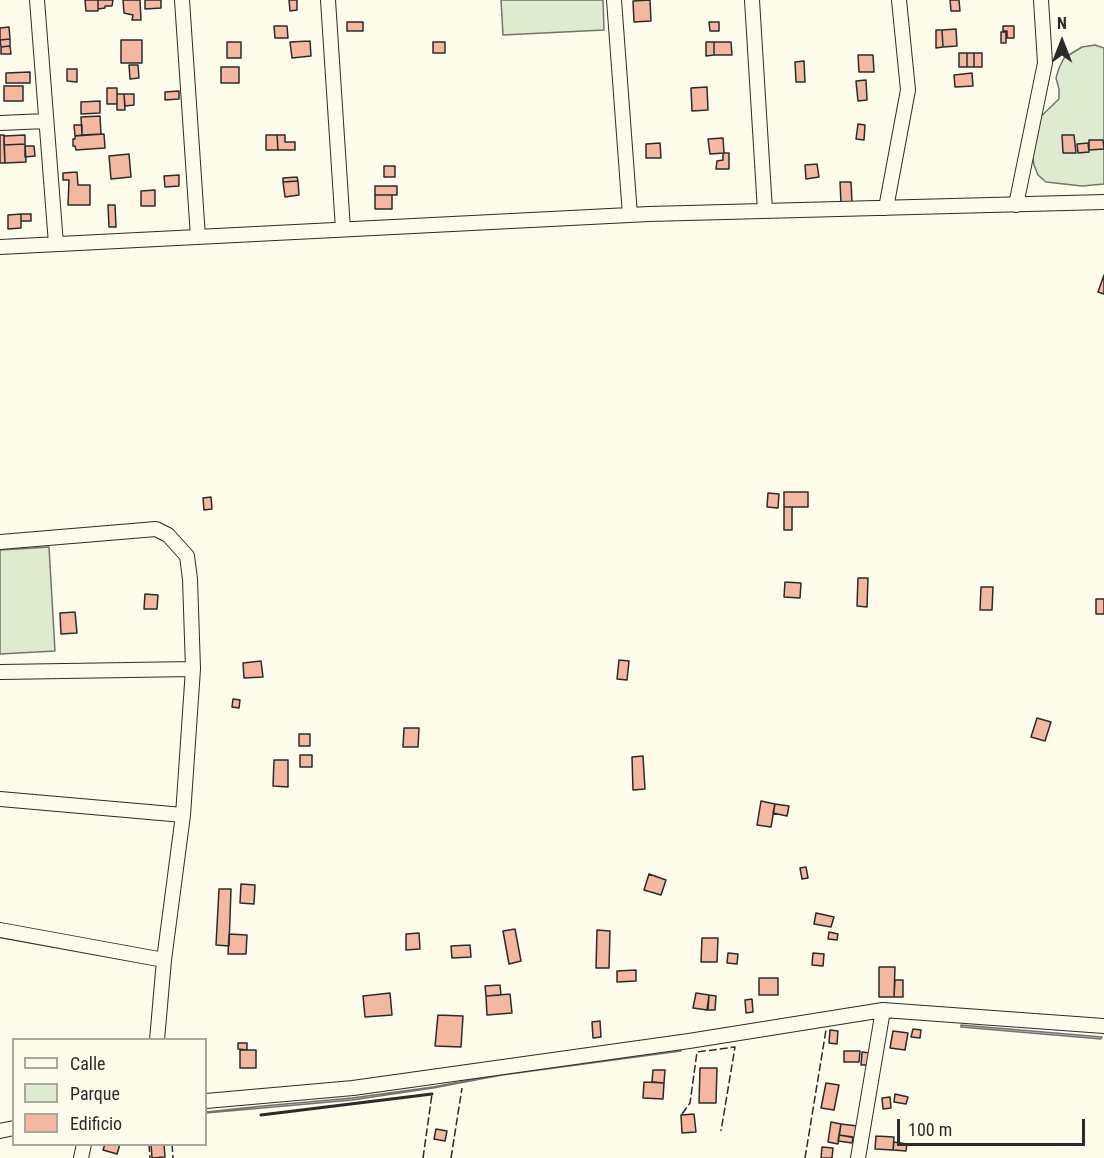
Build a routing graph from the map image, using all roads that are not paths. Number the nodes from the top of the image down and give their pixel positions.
1 (37, 0) edge
2 (182, 0) edge
3 (328, 0) edge
4 (614, 0) edge
5 (752, 0) edge
6 (899, 0) edge
7 (1041, 0) edge
8 (46, 121) junction
9 (0, 123) edge
10 (1104, 202) edge
11 (1016, 205) junction
12 (886, 208) junction
13 (765, 211) junction
14 (630, 214) junction
15 (343, 229) junction
16 (198, 237) junction
17 (56, 244) junction
18 (0, 247) edge
19 (0, 542) edge
20 (193, 669) junction
21 (0, 672) edge
22 (0, 799) edge
23 (183, 814) junction
24 (0, 930) edge
25 (164, 960) junction
26 (883, 1010) junction
27 (1104, 1026) edge
28 (157, 1038) edge
29 (207, 1101) edge
30 (858, 1158) edge

1 - 8 street
2 - 16 street
3 - 15 street
4 - 14 street
5 - 13 street
6 - 12 street
7 - 11 street
8 - 9 street
8 - 17 street
10 - 11 street
11 - 12 street
12 - 13 street
13 - 14 street
14 - 15 street
15 - 16 street
16 - 17 street
17 - 18 street
19 - 20 street
20 - 21 street
20 - 23 street
22 - 23 street
23 - 25 street
24 - 25 street
25 - 28 street
26 - 27 street
26 - 29 street
26 - 30 street

